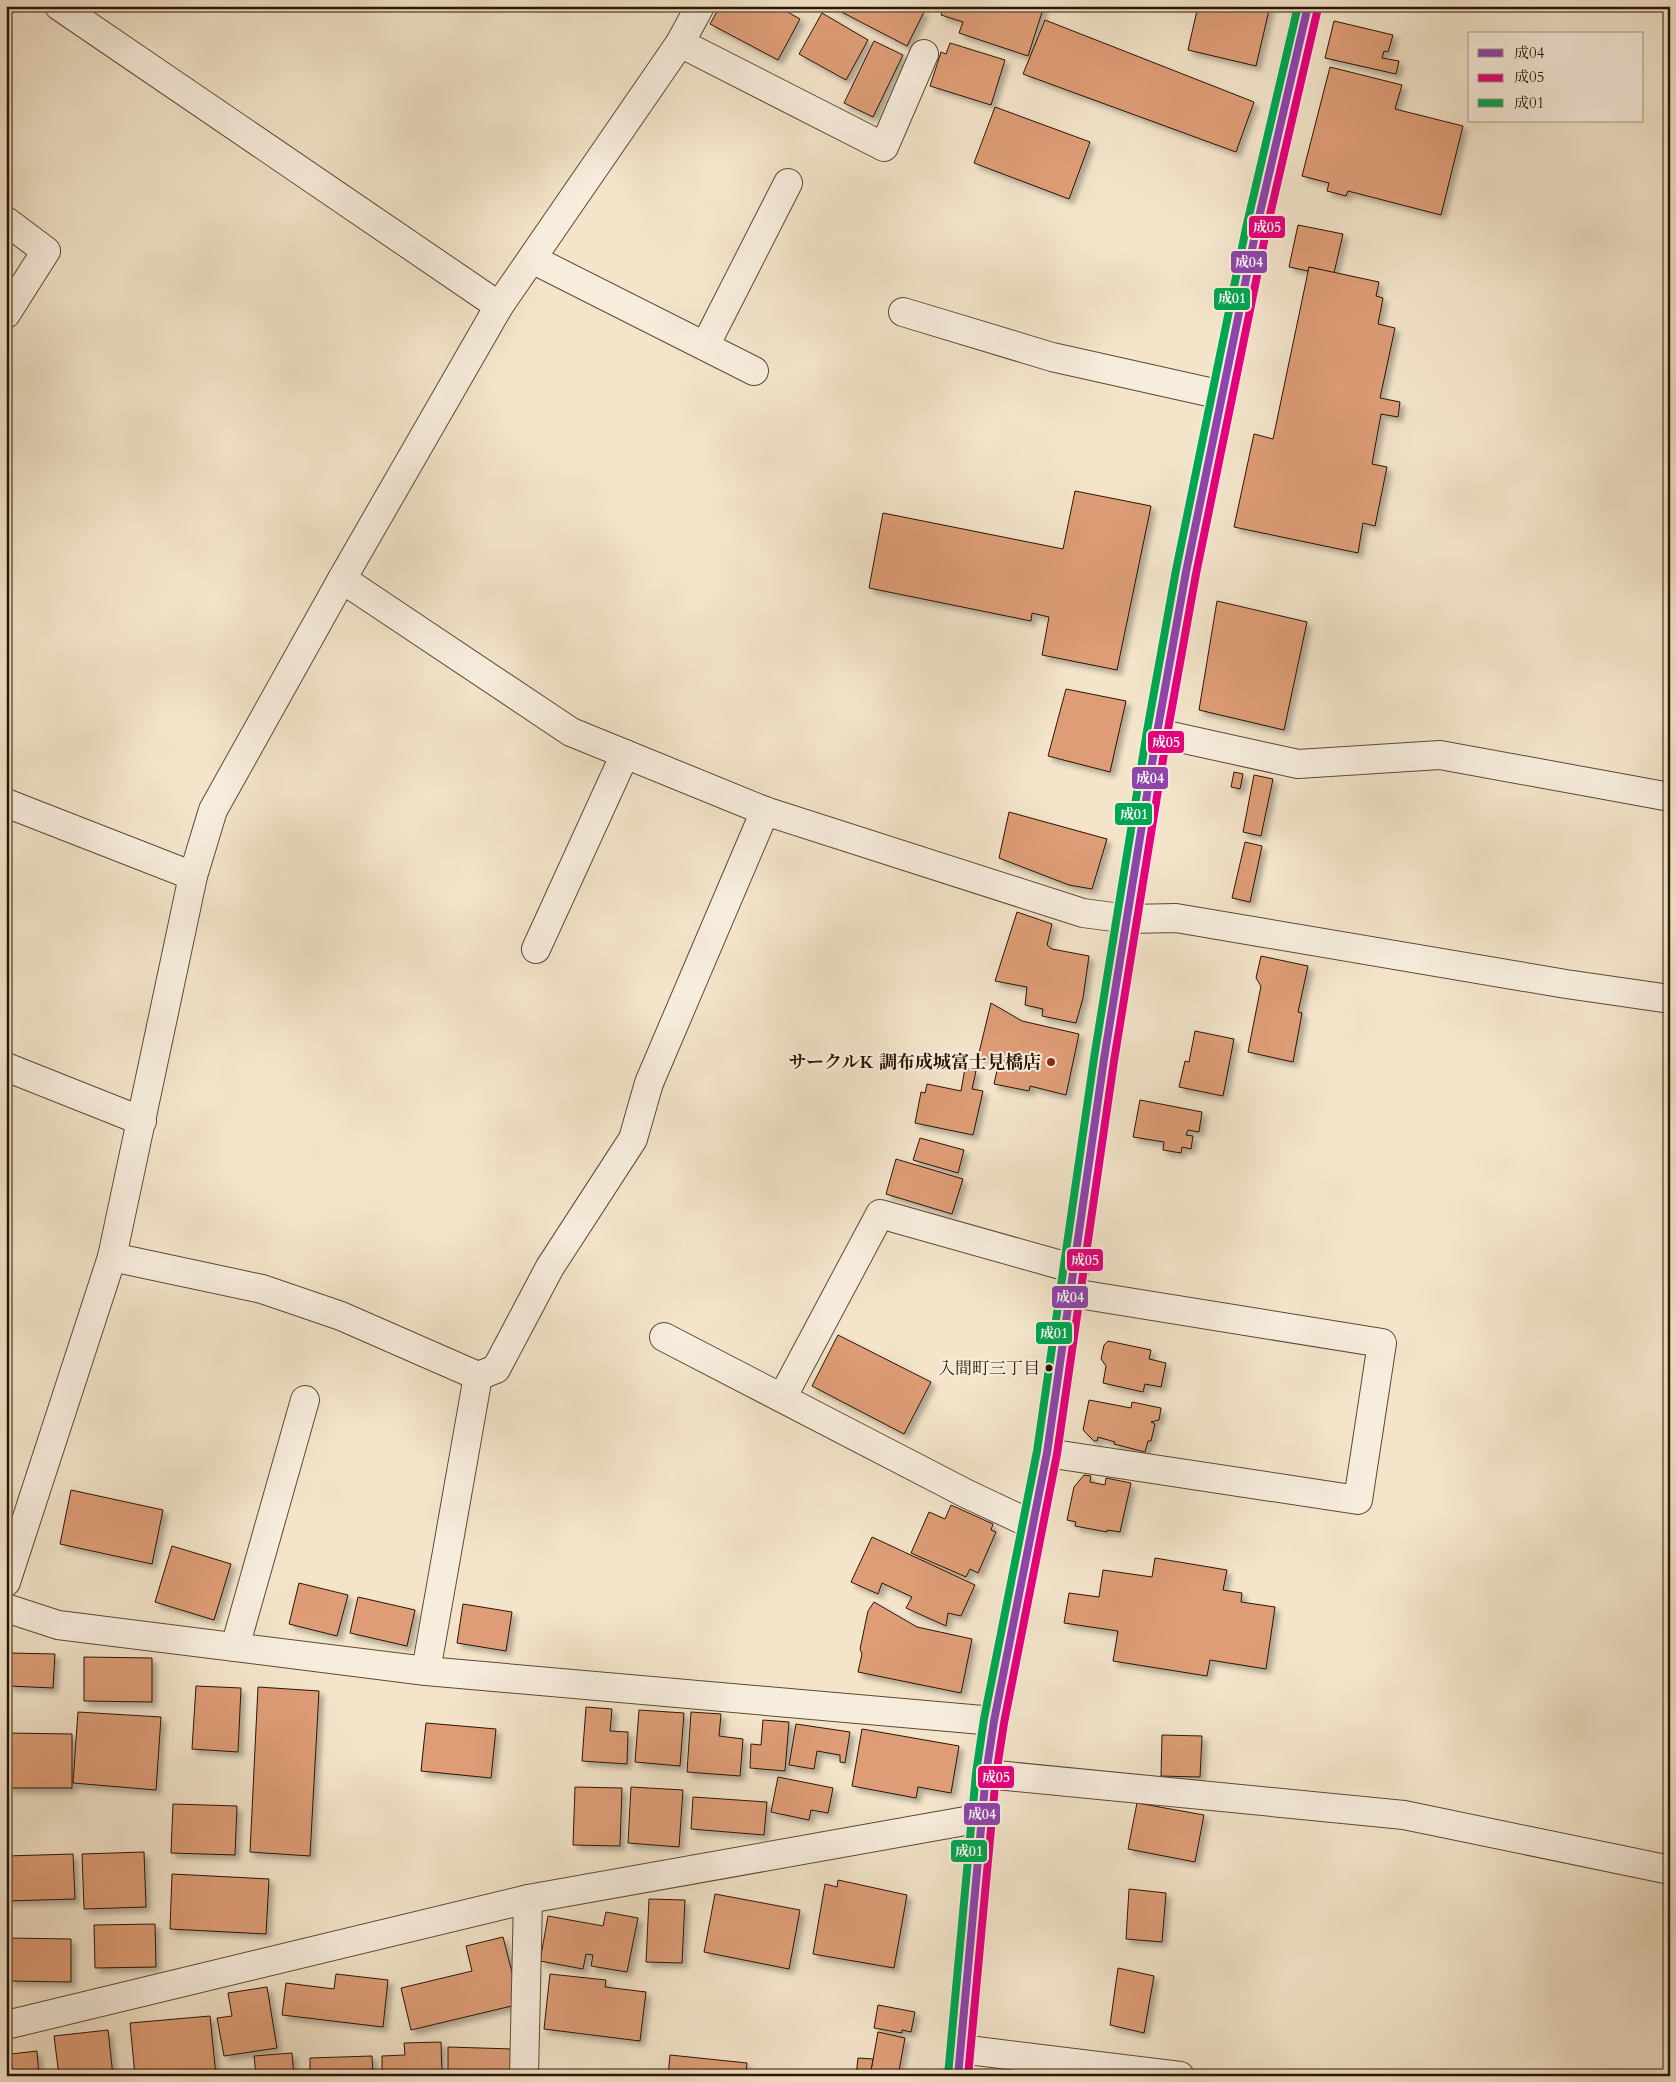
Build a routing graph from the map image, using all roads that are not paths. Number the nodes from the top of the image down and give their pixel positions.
1 (59, 6) edge
2 (700, 6) edge
3 (1308, 6) edge
4 (680, 43) junction
5 (924, 54) dead end
6 (788, 183) dead end
7 (6, 221) edge
8 (532, 259) junction
9 (499, 306) junction
10 (903, 312) dead end
11 (6, 314) edge
12 (705, 346) junction
13 (754, 371) dead end
14 (1222, 396) junction
15 (342, 579) junction
16 (1157, 733) junction
17 (625, 754) junction
18 (1670, 797) edge
19 (6, 803) edge
20 (765, 811) junction
21 (193, 876) junction
22 (1128, 919) junction
23 (536, 949) dead end
24 (1670, 999) edge
25 (6, 1067) edge
26 (142, 1121) junction
27 (112, 1257) junction
28 (1073, 1281) junction
29 (664, 1337) dead end
30 (478, 1376) junction
31 (782, 1398) junction
32 (305, 1400) dead end
33 (1047, 1453) junction
34 (1034, 1524) junction
35 (6, 1582) edge
36 (6, 1608) edge
37 (235, 1647) junction
38 (426, 1671) junction
39 (994, 1721) junction
40 (986, 1774) junction
41 (982, 1818) junction
42 (1670, 1870) edge
43 (528, 1899) junction
44 (6, 2025) edge
45 (960, 2049) junction
46 (524, 2076) edge
47 (958, 2076) edge
48 (1180, 2076) edge

1 - 9 street
2 - 4 street
3 - 14 street
4 - 5 street
4 - 8 street
6 - 12 street
7 - 11 street
8 - 9 street
8 - 12 street
9 - 15 street
10 - 14 street
12 - 13 street
14 - 16 street
15 - 17 street
15 - 21 street
16 - 18 street
16 - 22 street
17 - 20 street
17 - 23 street
19 - 21 street
20 - 22 street
20 - 30 street
21 - 26 street
22 - 24 street
22 - 28 street
25 - 26 street
26 - 27 street
27 - 30 street
27 - 35 street
28 - 31 street
28 - 33 street
28 - 33 street
29 - 31 street
30 - 38 street
31 - 34 street
32 - 37 street
33 - 34 street
34 - 39 street
36 - 37 street
37 - 38 street
38 - 39 street
39 - 40 street
40 - 41 street
40 - 42 street
41 - 43 street
41 - 45 street
43 - 44 street
43 - 46 street
45 - 47 street
45 - 48 street

